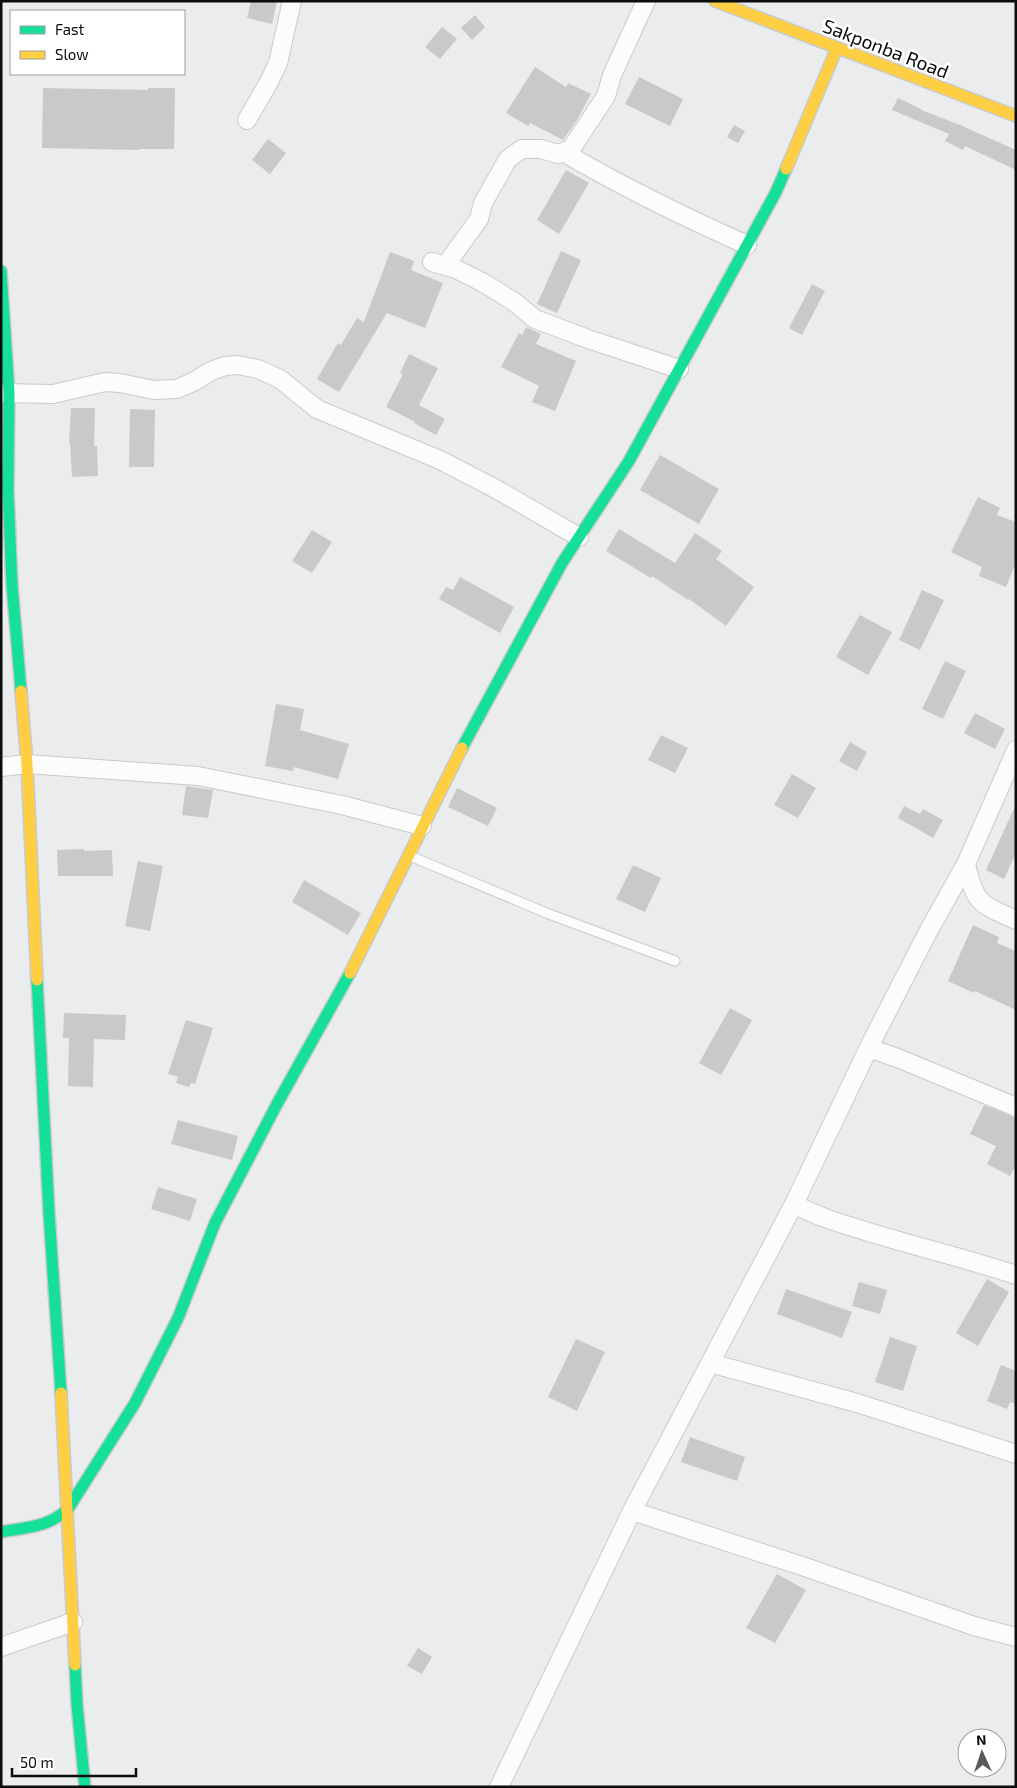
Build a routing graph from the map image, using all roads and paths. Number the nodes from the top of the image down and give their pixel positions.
1 (292, 1) edge
2 (646, 1) edge
3 (715, 1) edge
4 (837, 48) junction
5 (1016, 116) edge
6 (247, 120) dead end
7 (563, 152) junction
8 (747, 245) junction
9 (1, 271) edge
10 (679, 369) junction
11 (5, 393) edge
12 (579, 537) junction
13 (1016, 750) edge
14 (27, 764) junction
15 (1, 767) edge
16 (422, 826) junction
17 (408, 855) junction
18 (966, 864) junction
19 (1016, 920) edge
20 (674, 961) dead end
21 (869, 1048) junction
22 (1016, 1107) edge
23 (794, 1204) junction
24 (1016, 1274) edge
25 (710, 1363) junction
26 (1016, 1454) edge
27 (68, 1509) junction
28 (632, 1511) junction
29 (1, 1532) edge
30 (73, 1622) junction
31 (1016, 1637) edge
32 (1, 1648) edge
33 (85, 1787) edge
34 (499, 1787) edge

1 - 6 street
2 - 7 street
3 - 4 street, Sakponba Road
4 - 5 street, Sakponba Road
4 - 8 street
7 - 8 street
7 - 10 street
8 - 10 street
9 - 11 street
10 - 12 street
11 - 12 street
11 - 14 street
12 - 16 street
13 - 18 street
14 - 15 street
14 - 16 street
14 - 27 street
16 - 17 street
17 - 20 lane
17 - 27 street
18 - 19 street
18 - 21 street
21 - 22 street
21 - 23 street
23 - 24 street
23 - 25 street
25 - 26 street
25 - 28 street
27 - 29 street
27 - 30 street
28 - 31 street
28 - 34 street
30 - 32 street
30 - 33 street

